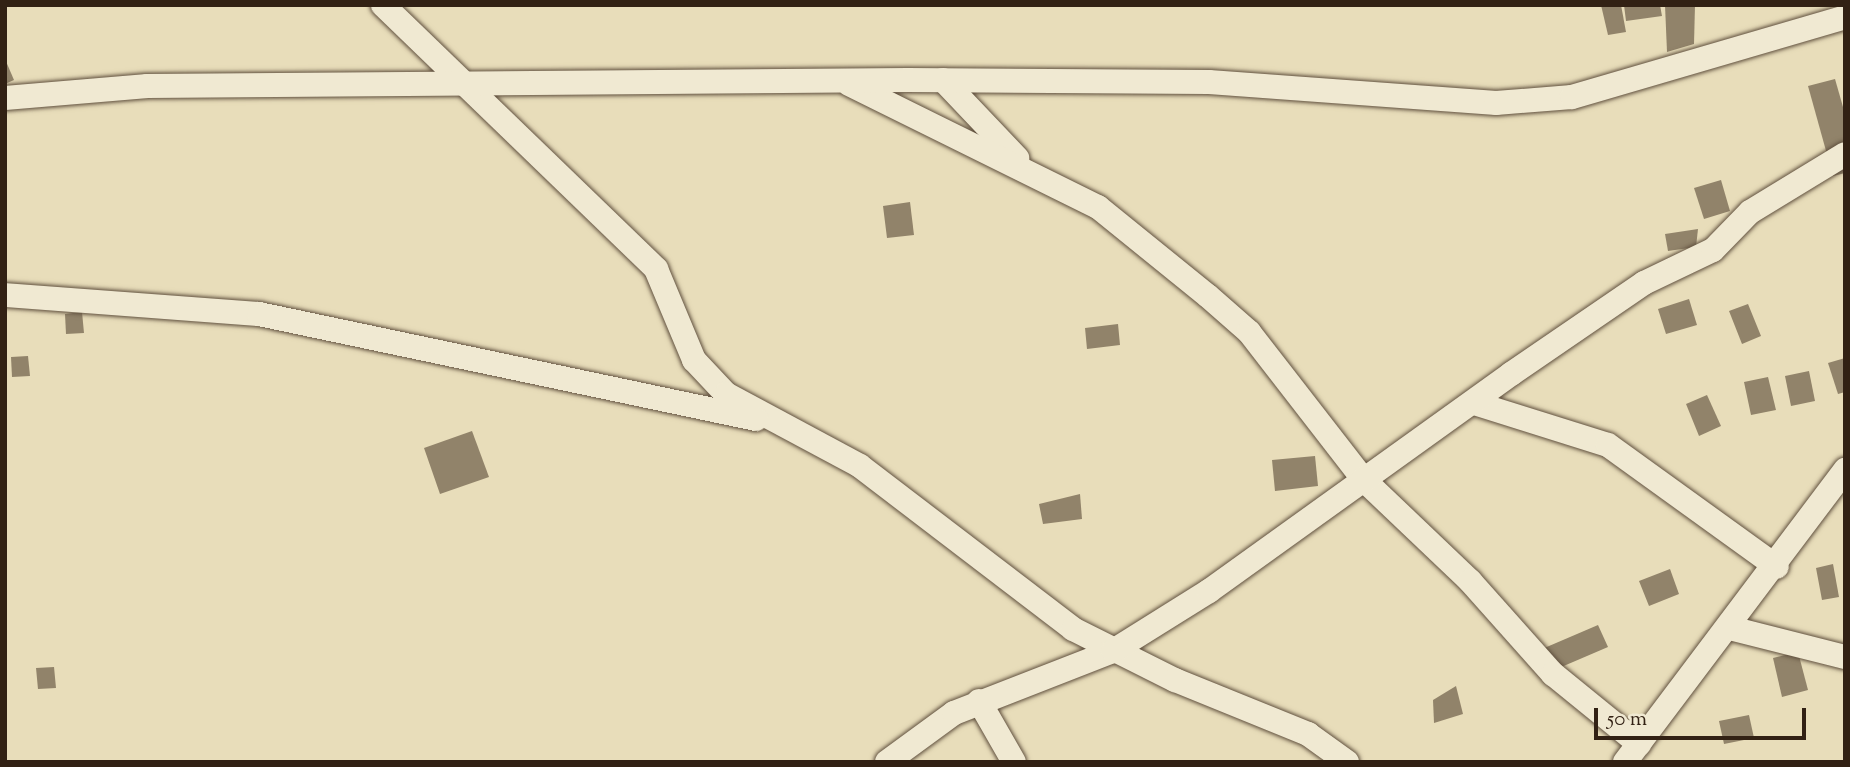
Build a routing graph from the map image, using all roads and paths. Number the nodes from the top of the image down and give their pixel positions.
1 (383, 5) edge
2 (1845, 17) edge
3 (943, 80) junction
4 (849, 84) junction
5 (465, 87) junction
6 (5, 98) edge
7 (1845, 154) edge
8 (1025, 166) junction
9 (5, 295) edge
10 (1474, 403) junction
11 (780, 424) junction
12 (1845, 470) edge
13 (1363, 479) junction
14 (1777, 567) junction
15 (1730, 628) junction
16 (1114, 651) junction
17 (1845, 657) edge
18 (979, 701) junction
19 (1632, 753) edge
20 (887, 762) edge
21 (1014, 762) edge
22 (1347, 762) edge

1 - 5 street
2 - 3 street
3 - 4 street
3 - 8 street
4 - 5 street
4 - 8 street
5 - 6 street
5 - 11 street
7 - 10 street
8 - 13 street
9 - 11 street
10 - 13 street
10 - 14 street
11 - 16 street
12 - 14 street
13 - 16 street
13 - 19 street
14 - 15 street
15 - 17 street
15 - 19 street
16 - 18 street
16 - 22 street
18 - 20 street
18 - 21 street

